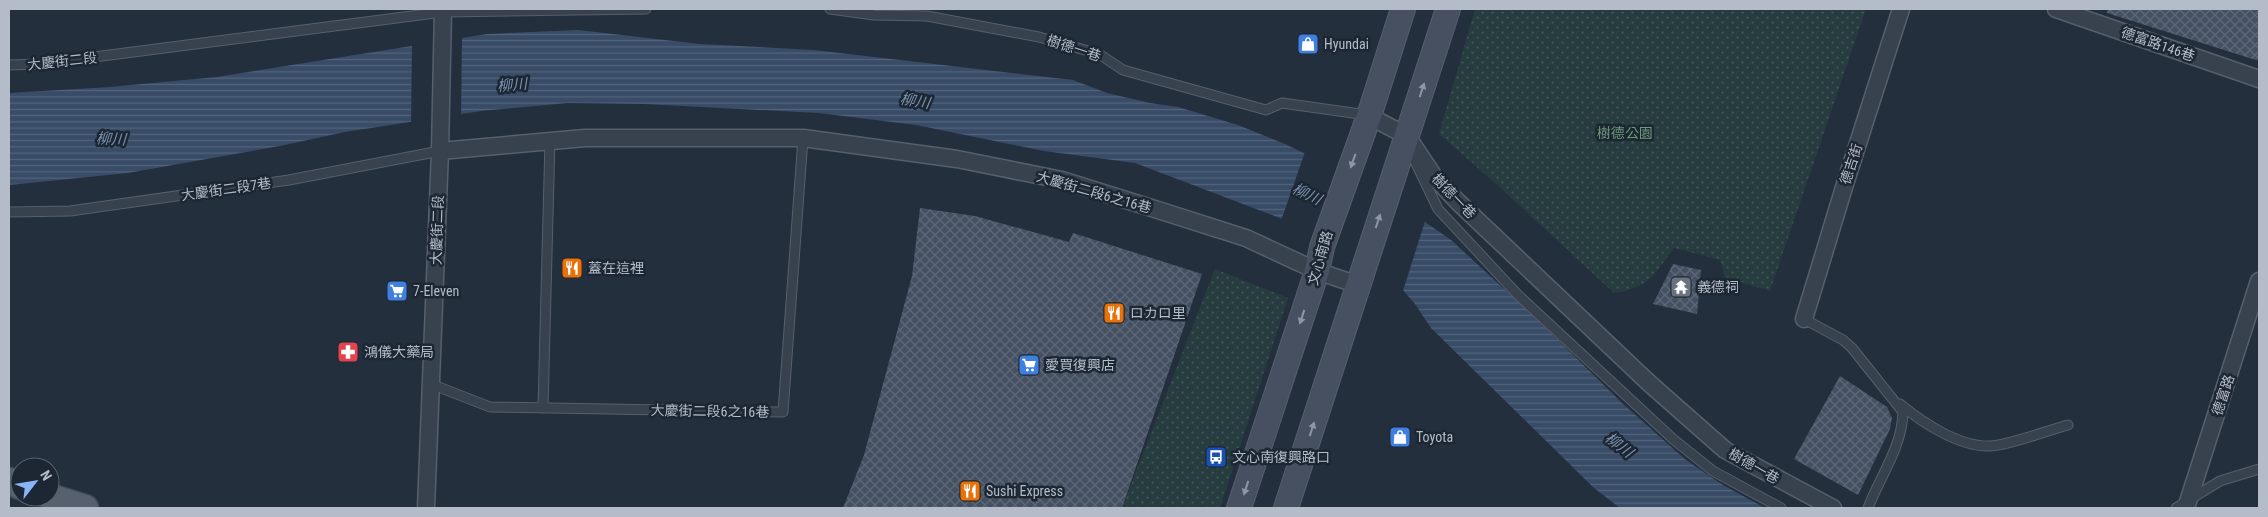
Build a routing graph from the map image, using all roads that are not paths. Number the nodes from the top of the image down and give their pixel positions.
1 (646, 9) edge
2 (830, 9) edge
3 (1402, 9) edge
4 (1448, 9) edge
5 (1901, 9) edge
6 (2056, 9) edge
7 (443, 10) edge
8 (9, 65) edge
9 (2259, 79) edge
10 (1369, 116) junction
11 (1406, 136) junction
12 (803, 138) junction
13 (550, 140) junction
14 (440, 146) junction
15 (9, 212) edge
16 (1317, 271) junction
17 (1360, 276) junction
18 (2259, 281) edge
19 (1804, 320) joint
20 (432, 384) junction
21 (1889, 394) junction
22 (543, 408) junction
23 (2068, 425) dead end
24 (2259, 469) edge
25 (60, 500) edge
26 (2184, 506) edge
27 (85, 508) edge
28 (426, 508) edge
29 (1239, 508) edge
30 (1286, 508) edge
31 (1781, 508) edge
32 (1833, 508) edge
33 (1868, 508) edge

1 - 7 lane
2 - 10 lane, 樹德一巷
3 - 10 main road, 文心南路
11 -> 4 main road
5 - 19 street, 德吉街
6 - 9 street, 德富路146巷
7 - 8 lane, 大慶街二段
7 - 14 street, 大慶街二段
10 - 11 street
10 -> 16 main road, 文心南路
17 -> 11 main road
11 - 31 lane, 樹德一巷
11 - 32 street, 樹德一巷
12 - 13 street, 大慶街二段6之16巷
12 - 16 street, 大慶街二段6之16巷
12 - 22 lane, 大慶街二段6之16巷
13 - 14 street, 大慶街二段6之16巷
13 - 22 lane
14 - 15 lane, 大慶街二段7巷
14 - 20 street, 大慶街二段
16 - 17 street, 大慶街二段6之16巷
16 -> 29 main road, 文心南路
30 -> 17 main road
18 - 26 street, 德富路
19 - 21 lane
20 - 22 lane, 大慶街二段6之16巷
20 - 28 street, 大慶街二段
21 - 23 lane
21 - 33 lane
24 - 26 lane
25 - 27 main road

